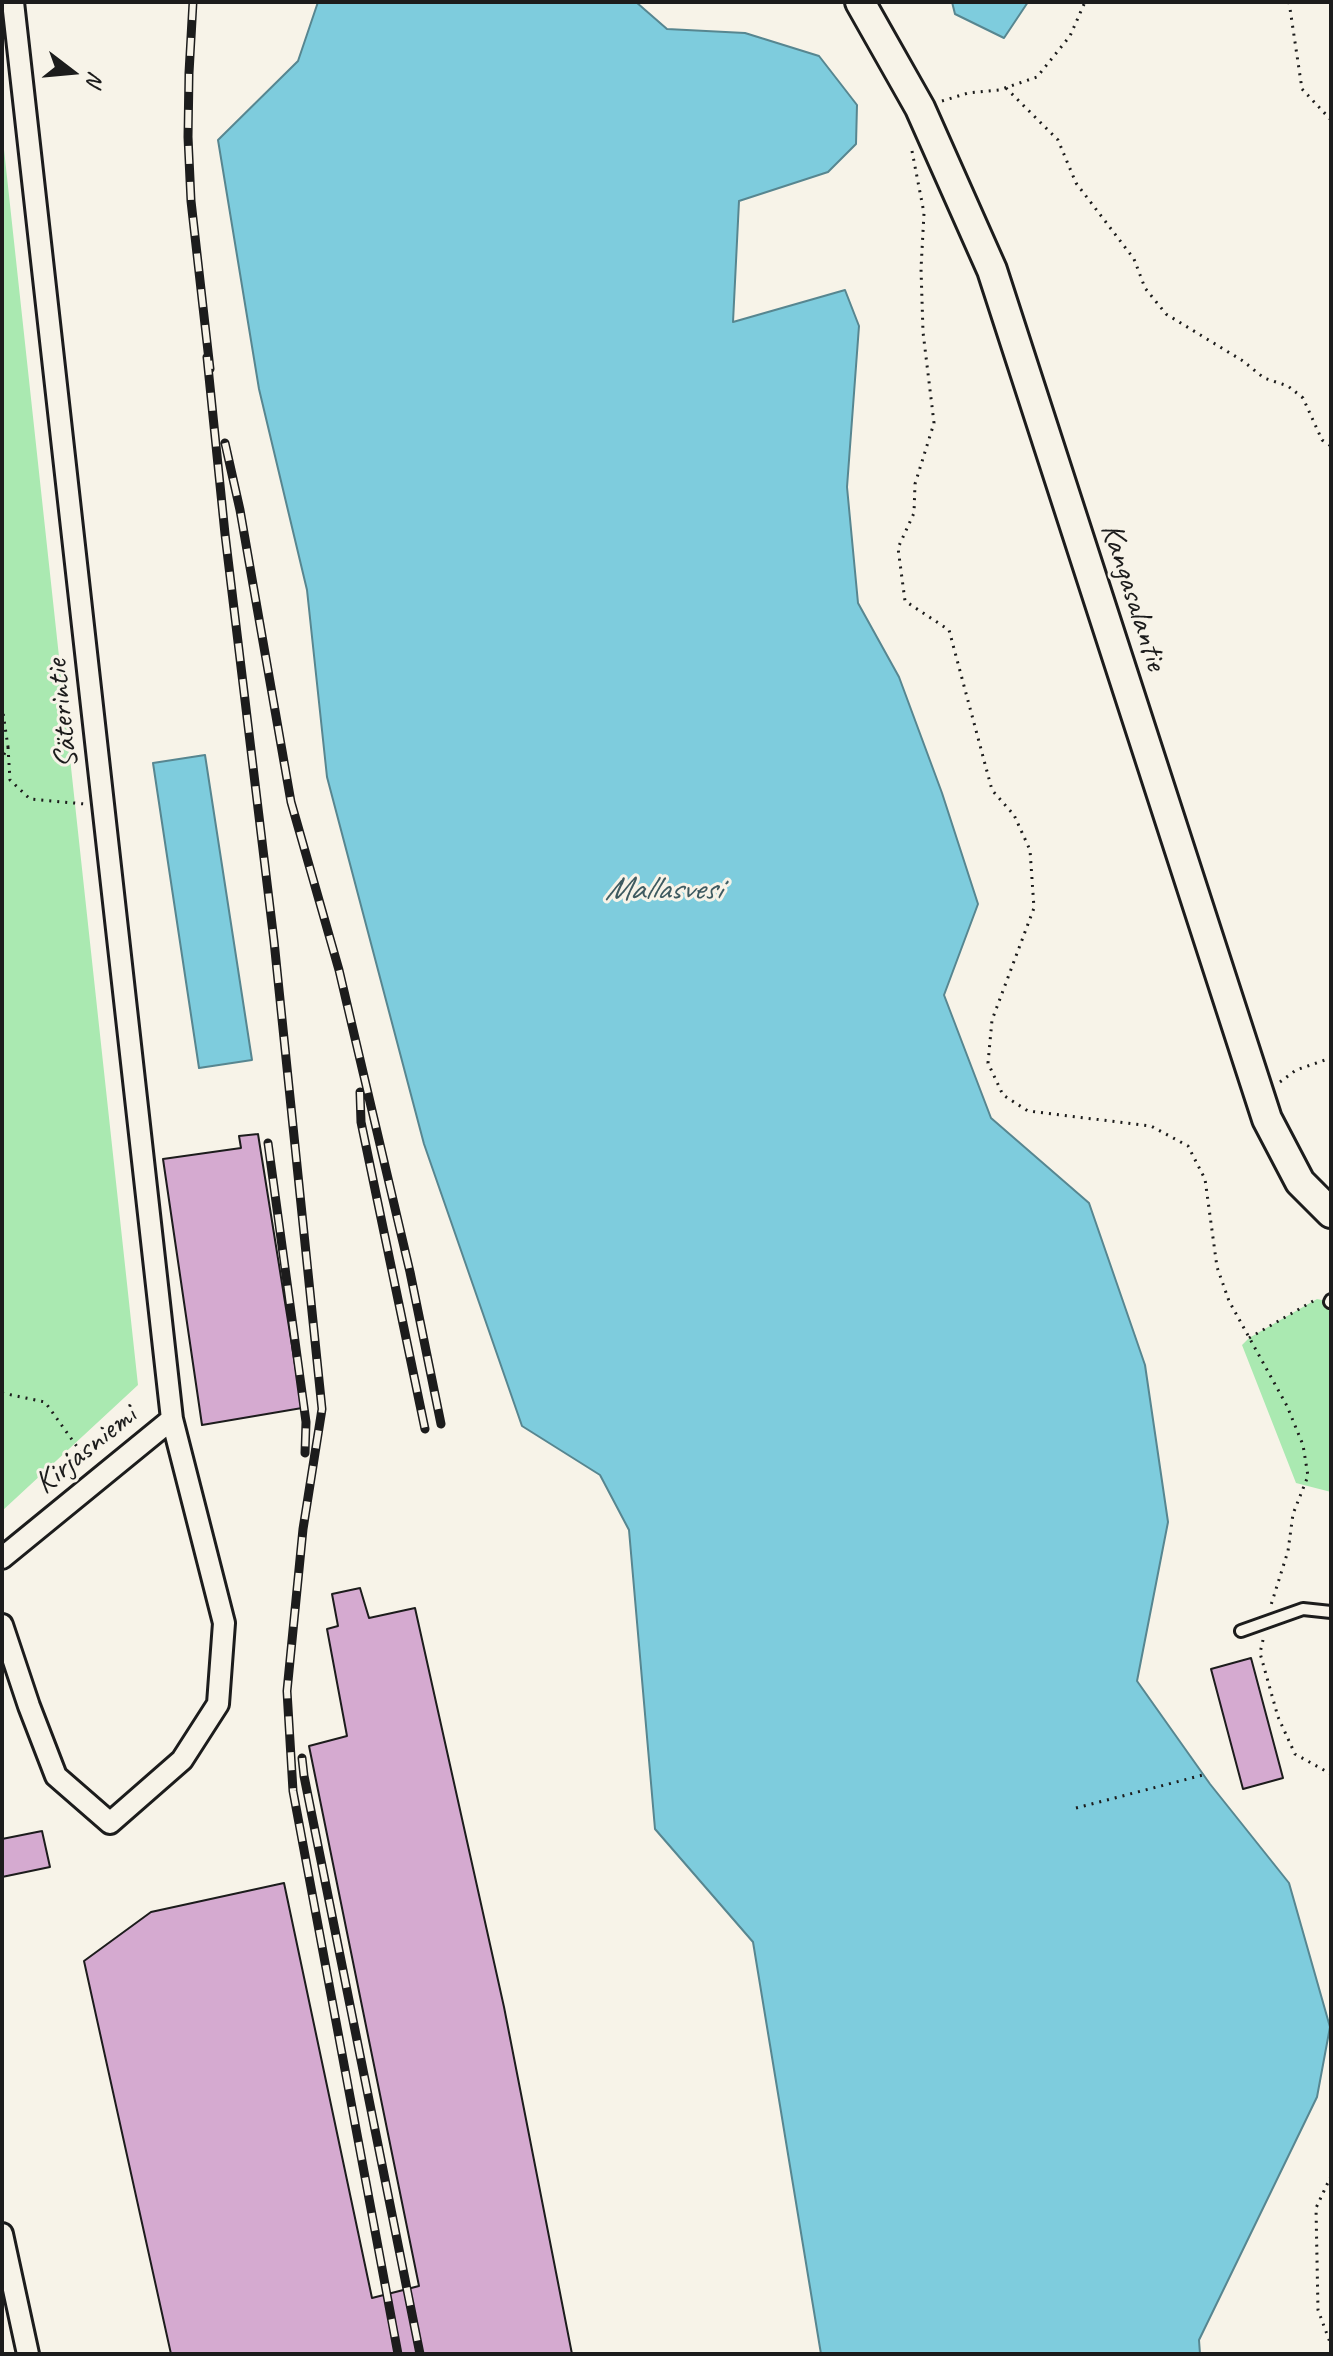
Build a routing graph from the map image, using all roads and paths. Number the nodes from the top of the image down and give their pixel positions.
1 (13, 2) edge
2 (860, 2) edge
3 (1085, 2) edge
4 (1289, 2) edge
5 (1006, 88) junction
6 (920, 108) junction
7 (1331, 120) edge
8 (910, 142) dead end
9 (1331, 446) edge
10 (2, 706) edge
11 (8, 747) junction
12 (2, 758) edge
13 (103, 806) junction
14 (1331, 1058) edge
15 (1260, 1097) junction
16 (1331, 1213) edge
17 (1331, 1301) edge
18 (1249, 1338) junction
19 (2, 1393) edge
20 (172, 1419) junction
21 (99, 1478) junction
22 (2, 1558) edge
23 (1331, 1612) edge
24 (1267, 1621) junction
25 (2, 1625) edge
26 (1241, 1631) dead end
27 (1331, 1774) edge
28 (1203, 1775) dead end
29 (1076, 1808) dead end
30 (1331, 2176) edge
31 (2, 2234) edge
32 (1331, 2345) edge
33 (28, 2354) edge

1 - 13 street, Säterintie
2 - 6 main road, Kangasalantie
3 - 5 path
4 - 7 path
5 - 6 path
5 - 9 path
6 - 15 main road, Kangasalantie
8 - 18 path
10 - 11 path
11 - 12 path
11 - 13 path
13 - 20 street, Säterintie
14 - 15 path
15 - 16 main road, Kangasalantie
17 - 18 path
18 - 24 path
19 - 21 path
20 - 21 street, Kirjasniemi
20 - 25 street, Säterintie
21 - 22 street, Kirjasniemi
23 - 24 lane
24 - 26 lane
24 - 27 path
28 - 29 path
30 - 32 path
31 - 33 street

